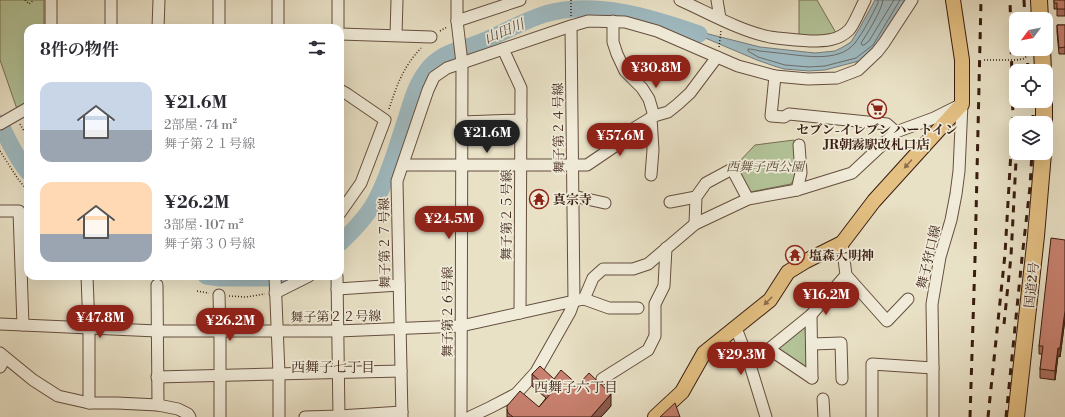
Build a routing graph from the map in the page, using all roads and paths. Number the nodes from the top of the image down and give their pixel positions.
1 (25, 0) edge
2 (34, 0) edge
3 (51, 0) edge
4 (111, 0) edge
5 (159, 0) edge
6 (219, 0) edge
7 (278, 0) edge
8 (338, 0) edge
9 (397, 0) edge
10 (458, 0) edge
11 (518, 0) edge
12 (571, 0) edge
13 (681, 0) edge
14 (717, 0) edge
15 (865, 0) edge
16 (912, 0) edge
17 (953, 0) edge
18 (1039, 0) edge
19 (1040, 12) edge
20 (721, 19) junction
21 (457, 21) junction
22 (614, 21) junction
23 (51, 24) edge
24 (111, 24) edge
25 (158, 24) edge
26 (219, 24) edge
27 (278, 24) edge
28 (338, 24) edge
29 (571, 26) junction
30 (344, 34) edge
31 (396, 35) junction
32 (431, 37) junction
33 (503, 49) junction
34 (1028, 56) edge
35 (717, 57) junction
36 (984, 60) dead end
37 (462, 63) junction
38 (774, 76) junction
39 (344, 92) edge
40 (962, 104) junction
41 (24, 110) edge
42 (15, 116) junction
43 (653, 117) junction
44 (385, 120) junction
45 (521, 120) junction
46 (462, 122) junction
47 (0, 124) edge
48 (24, 131) edge
49 (896, 132) junction
50 (799, 144) dead end
51 (0, 151) edge
52 (1042, 160) edge
53 (461, 165) junction
54 (520, 165) junction
55 (573, 165) junction
56 (403, 166) junction
57 (651, 175) dead end
58 (24, 186) edge
59 (797, 190) junction
60 (573, 196) junction
61 (696, 197) junction
62 (748, 199) junction
63 (670, 202) dead end
64 (605, 203) dead end
65 (344, 207) edge
66 (0, 211) edge
67 (695, 224) junction
68 (842, 243) junction
69 (666, 248) junction
70 (846, 275) junction
71 (87, 280) edge
72 (274, 280) edge
73 (301, 280) edge
74 (337, 280) edge
75 (157, 285) dead end
76 (399, 285) junction
77 (337, 289) junction
78 (198, 291) dead end
79 (275, 293) junction
80 (219, 295) junction
81 (908, 299) dead end
82 (579, 300) junction
83 (638, 308) dead end
84 (520, 313) junction
85 (811, 315) junction
86 (0, 324) edge
87 (23, 325) junction
88 (461, 326) junction
89 (89, 328) junction
90 (400, 328) junction
91 (736, 328) junction
92 (157, 331) junction
93 (220, 331) junction
94 (276, 331) junction
95 (338, 332) junction
96 (812, 344) junction
97 (769, 349) junction
98 (2, 359) edge
99 (750, 365) junction
100 (933, 368) junction
101 (401, 371) junction
102 (338, 373) junction
103 (279, 374) junction
104 (219, 375) junction
105 (157, 377) junction
106 (602, 379) dead end
107 (842, 380) dead end
108 (823, 399) dead end
109 (89, 403) junction
110 (158, 405) junction
111 (402, 415) edge
112 (190, 417) edge
113 (220, 417) edge
114 (279, 417) edge
115 (305, 417) edge
116 (339, 417) edge
117 (461, 417) edge
118 (470, 417) edge
119 (655, 417) edge
120 (766, 417) edge
121 (824, 417) edge
122 (872, 417) edge
123 (933, 417) edge
124 (1016, 417) edge

1 - 2 path
3 - 23 street
4 - 24 street
5 - 25 street
6 - 26 street
7 - 27 street
8 - 28 street
9 - 31 street
10 - 21 street, 舞子第２６号線
11 - 21 street
12 - 29 path
13 - 20 street
14 - 20 street
15 - 20 street
16 - 38 street, 舞子第２７号線
17 - 40 main road
18 - 19 highway
20 - 35 path
21 - 32 path
21 - 37 street, 舞子第２６号線
22 - 29 street, 舞子第２７号線
22 - 35 street, 舞子第２７号線
22 - 43 street
29 - 33 street, 舞子第２７号線
29 - 55 street, 舞子第２４号線
30 - 31 street
31 - 32 street
32 - 44 path
33 - 37 street, 舞子第２７号線
33 - 45 street, 舞子第２５号線
34 - 36 path
35 - 38 street, 舞子第２７号線
35 - 43 street
37 - 46 street, 舞子第２６号線
37 - 56 street, 舞子第２７号線
38 - 49 street
39 - 44 street
40 - 49 street
40 -> 68 main road
40 - 100 street, 舞子狩口線
41 - 42 street
42 - 47 street
42 - 48 path
43 - 55 street
43 - 57 street
44 - 65 street
45 - 46 street
45 - 54 street, 舞子第２５号線
46 - 53 street, 舞子第２６号線
49 - 59 street
50 - 59 street
51 - 58 path
52 - 124 highway, 国道2号
53 - 54 street
53 - 56 street
53 - 88 street, 舞子第２６号線
54 - 55 street
54 - 84 street, 舞子第２５号線
55 - 60 street, 舞子第２４号線
56 - 76 street, 舞子第２７号線
59 - 62 street
60 - 64 street
60 - 82 street, 舞子第２４号線
61 - 62 street
61 - 63 street
61 - 67 street
62 - 67 street
66 - 87 street
67 - 69 street
68 - 70 street
68 -> 91 main road
69 - 82 street
69 - 106 street
70 - 81 street
70 - 85 street
71 - 89 street
72 - 79 street
73 - 79 street
74 - 77 street
75 - 92 street
76 - 77 street
76 - 90 street, 舞子第２７号線
77 - 95 street
78 - 80 path
79 - 80 path
79 - 94 street
80 - 93 street
82 - 83 street
82 - 84 street, 舞子第２２号線
82 - 118 street
84 - 88 street, 舞子第２２号線
85 - 96 street
85 - 97 street
86 - 87 street, 舞子第２２号線
87 - 89 street, 舞子第２２号線
88 - 90 street, 舞子第２２号線
88 - 117 street, 舞子第２６号線
89 - 92 street, 舞子第２２号線
89 - 109 street
90 - 95 street, 舞子第２２号線
90 - 101 street, 舞子第２７号線
91 - 99 street
91 - 119 main road
92 - 93 street, 舞子第２２号線
92 - 105 street
93 - 94 street, 舞子第２２号線
93 - 104 street
94 - 95 street, 舞子第２２号線
94 - 103 street
95 - 102 street
96 - 97 street
96 - 107 street
97 - 99 street
98 - 109 street
99 - 120 street
100 - 122 street
100 - 123 street, 舞子狩口線
101 - 102 street
101 - 111 street, 舞子第２７号線
102 - 103 street
102 - 116 street
103 - 104 street
103 - 114 street
104 - 105 street
104 - 113 street
105 - 110 street
108 - 121 street
109 - 110 street
110 - 112 street
111 - 116 street
115 - 116 street

